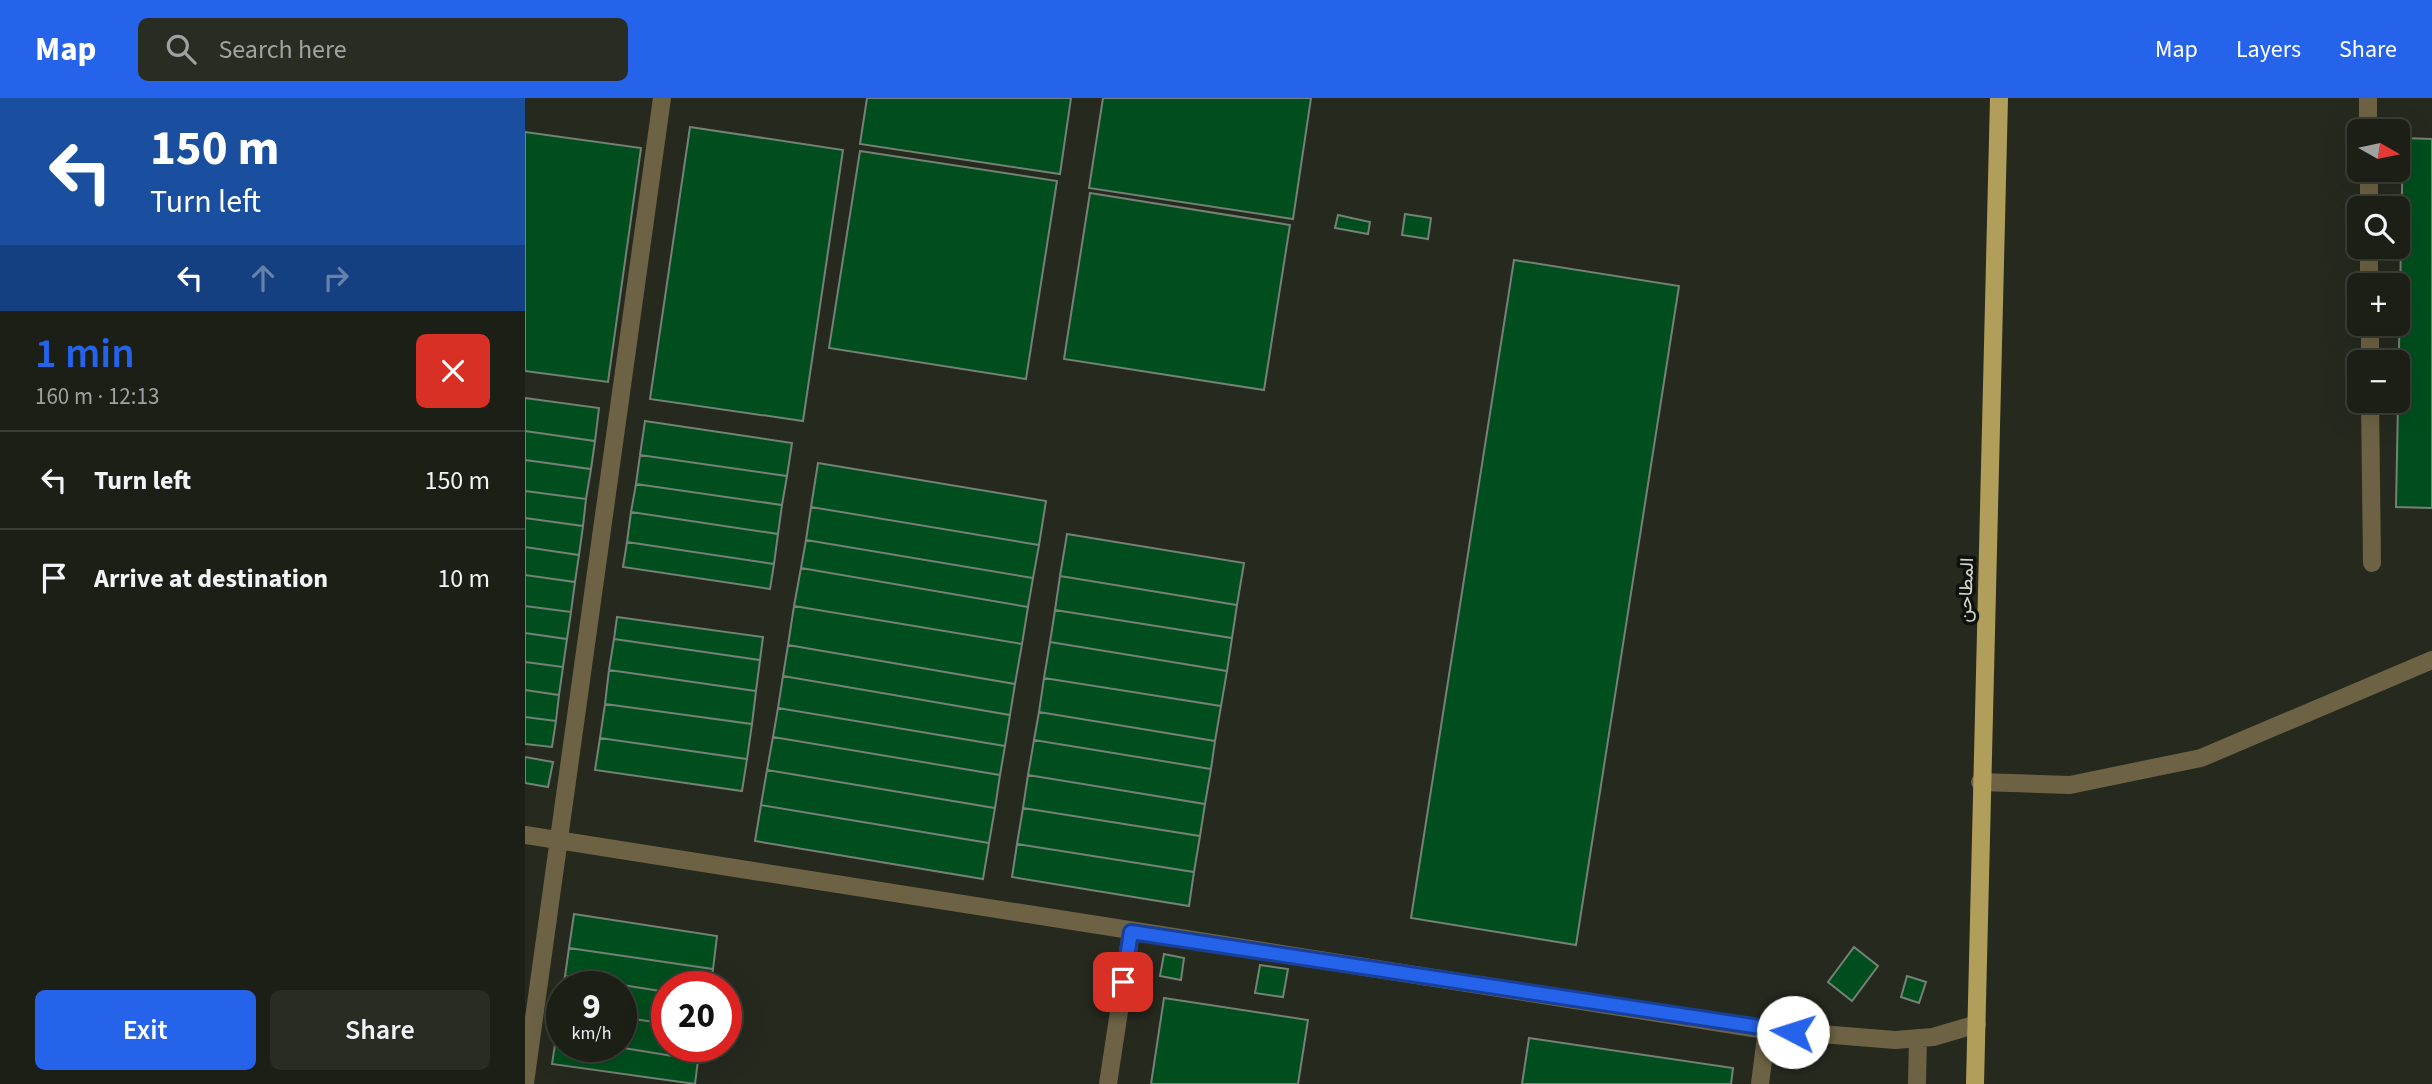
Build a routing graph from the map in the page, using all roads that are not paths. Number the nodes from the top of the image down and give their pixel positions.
1 (662, 98) edge
2 (1999, 98) edge
3 (2368, 98) edge
4 (2368, 119) edge
5 (2370, 413) edge
6 (2372, 563) dead end
7 (2432, 660) edge
8 (1980, 782) junction
9 (525, 835) edge
10 (561, 840) junction
11 (1131, 932) junction
12 (1977, 1024) junction
13 (1767, 1030) junction
14 (1918, 1038) junction
15 (525, 1083) edge
16 (1108, 1084) edge
17 (1760, 1084) edge
18 (1917, 1084) edge
19 (1975, 1084) edge

1 - 10 street
2 - 8 main road, المطاحن
3 - 4 street
5 - 6 street
7 - 8 street
8 - 12 main road, المطاحن
9 - 10 street
10 - 11 street
10 - 15 street
11 - 13 street
11 - 16 street
12 - 14 street
12 - 19 main road, المطاحن
13 - 14 street
13 - 17 street
14 - 18 street

